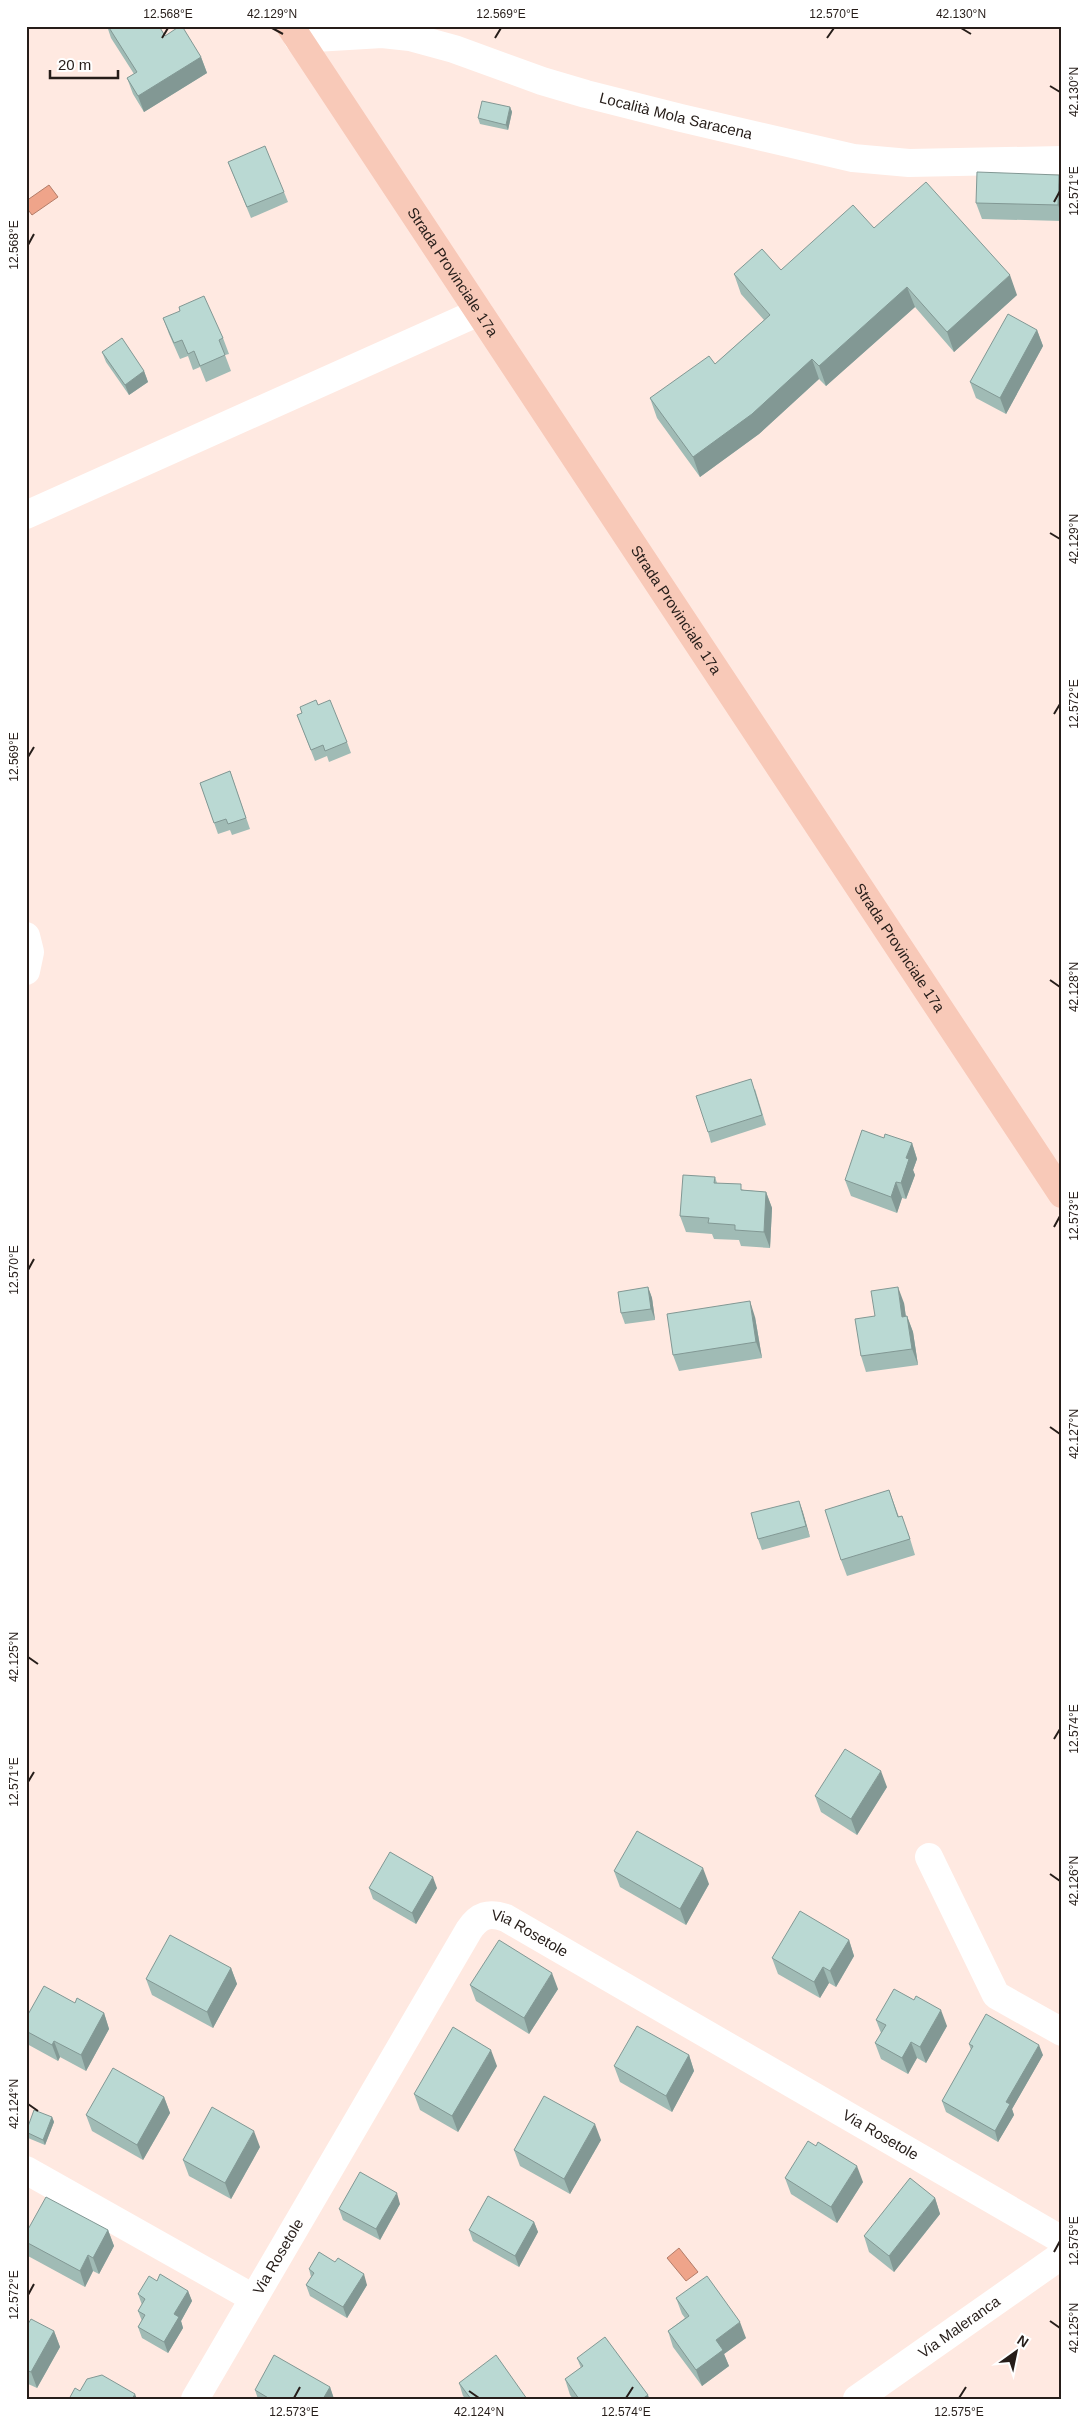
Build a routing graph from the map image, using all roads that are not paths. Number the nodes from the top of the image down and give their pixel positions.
1 (294, 33) edge
2 (1062, 160) edge
3 (479, 312) junction
4 (26, 516) edge
5 (26, 936) edge
6 (26, 971) edge
7 (1062, 1194) edge
8 (929, 1857) dead end
9 (1062, 2032) edge
10 (26, 2170) edge
11 (1062, 2240) edge
12 (1062, 2255) edge
13 (254, 2298) junction
14 (195, 2399) edge
15 (858, 2399) edge

1 - 2 street, Località Mola Saracena
1 - 3 main road, Strada Provinciale 17a
3 - 4 street
3 - 7 main road, Strada Provinciale 17a
5 - 6 street
8 - 9 street
10 - 13 street
11 - 13 street, Via Rosetole
12 - 15 street, Via Maleranca
13 - 14 street, Via Rosetole

